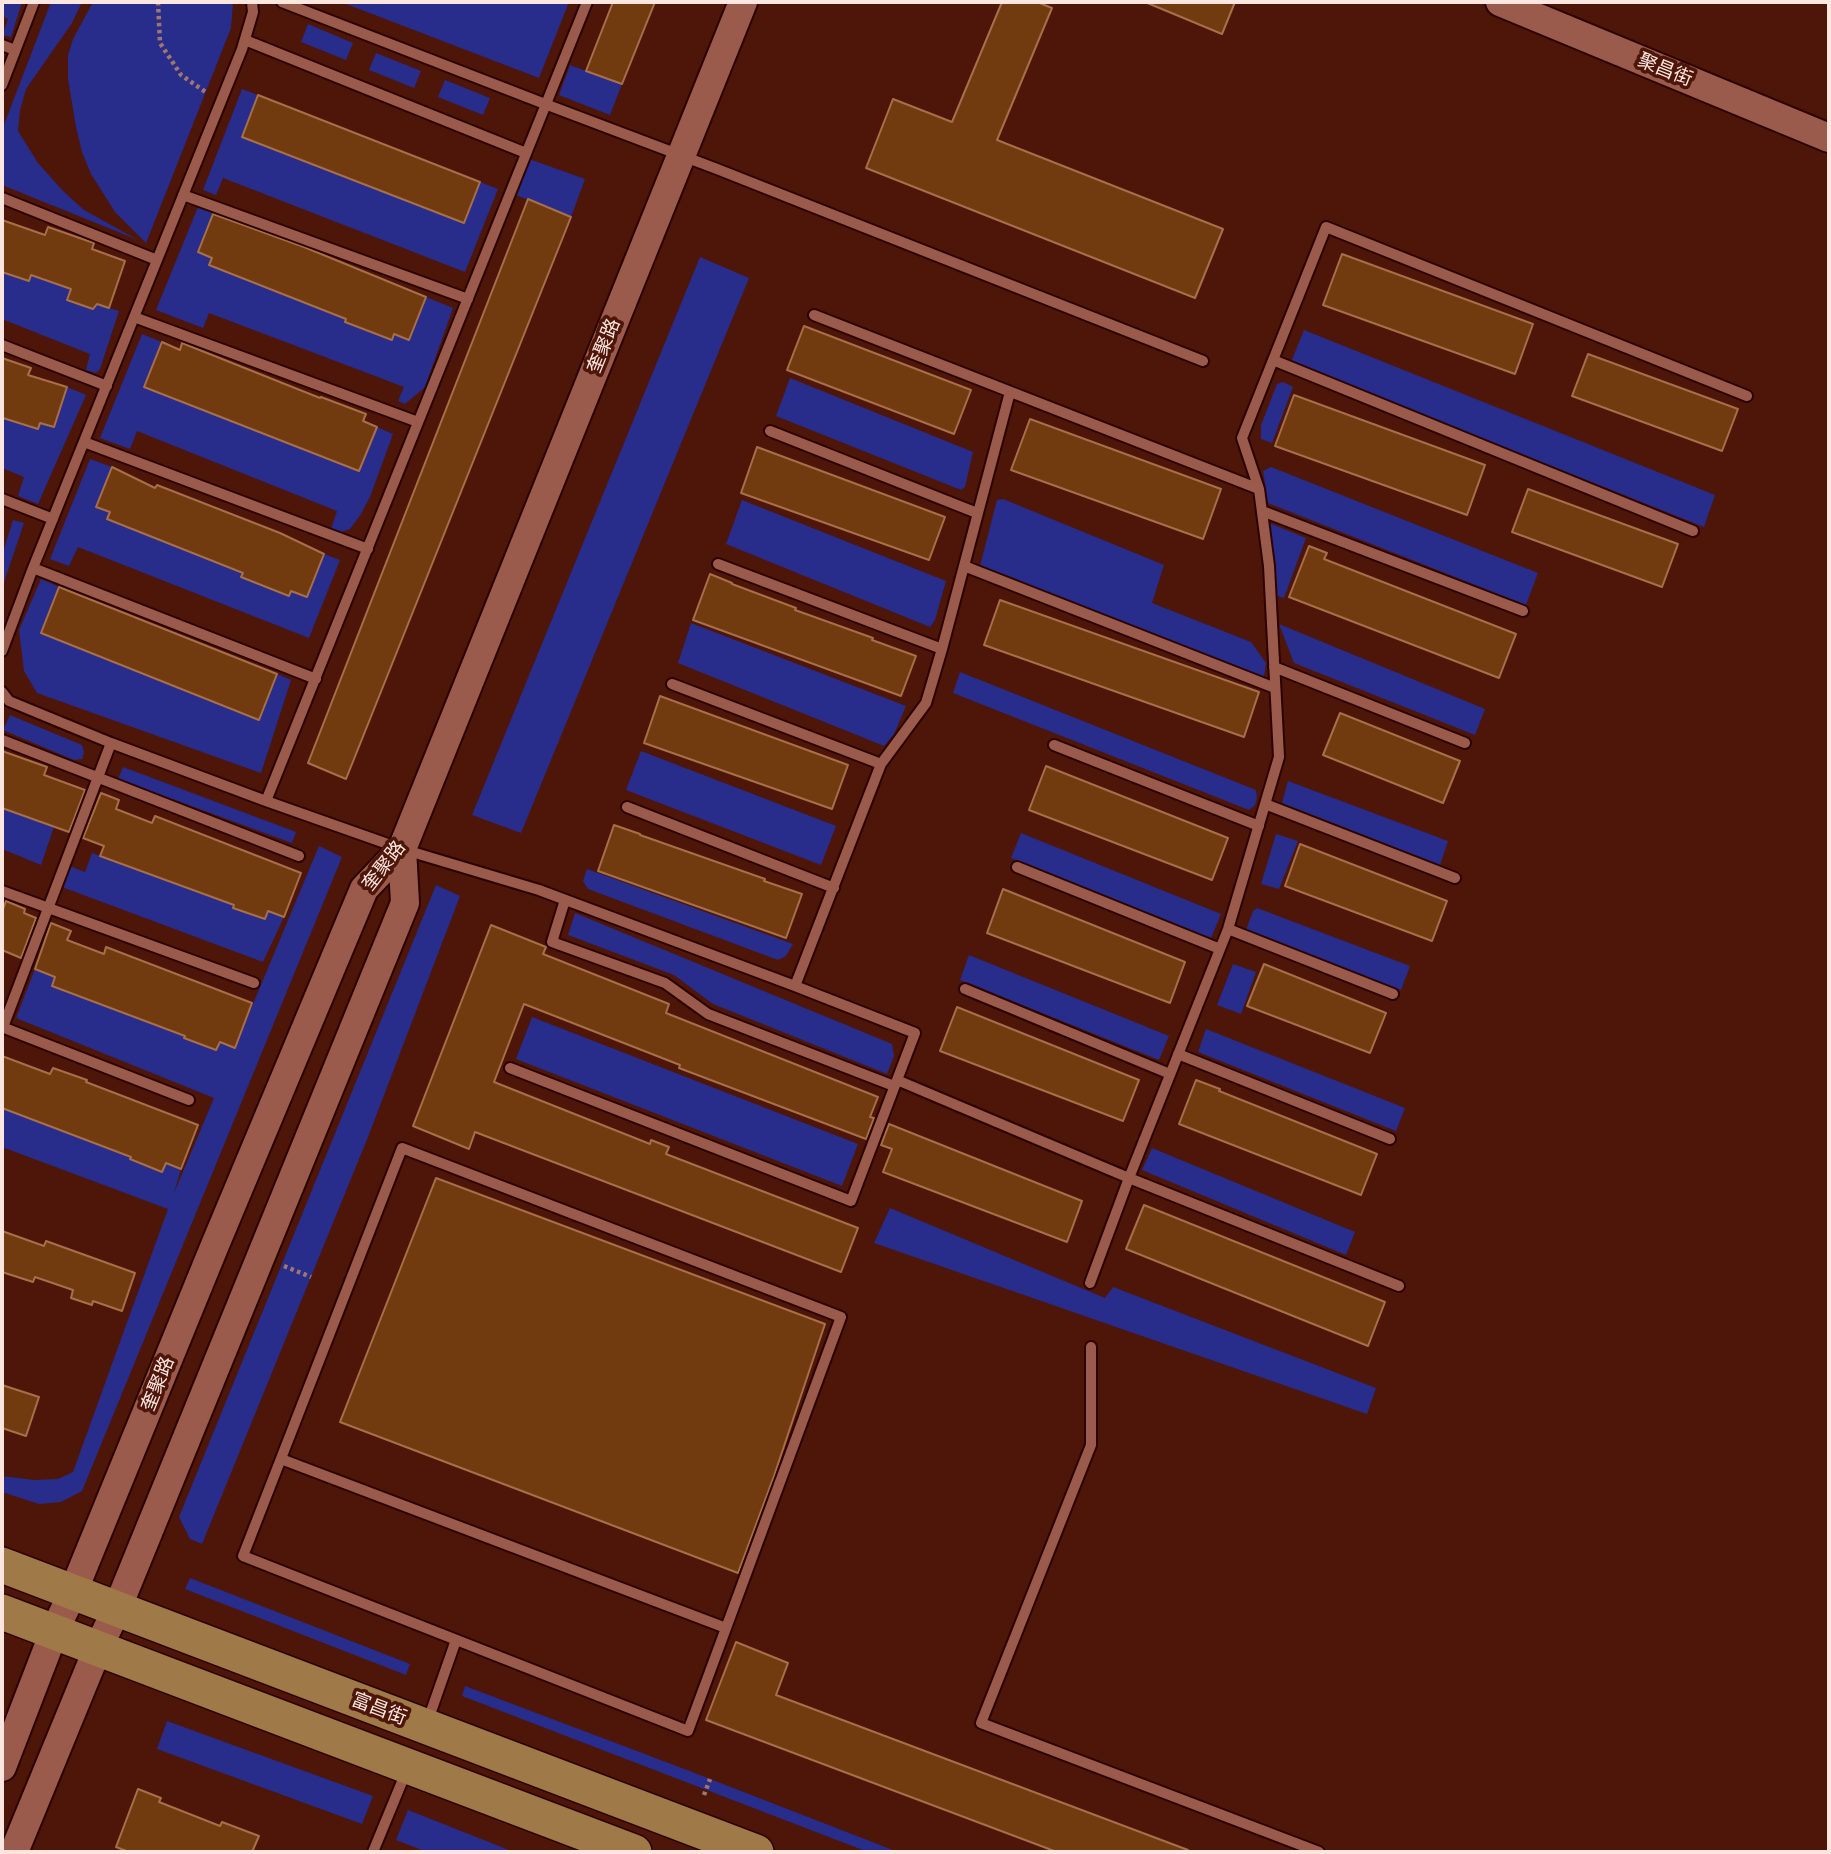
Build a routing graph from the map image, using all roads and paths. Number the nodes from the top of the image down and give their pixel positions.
1 (34, 2) edge
2 (158, 2) edge
3 (252, 2) edge
4 (282, 2) edge
5 (587, 2) edge
6 (743, 2) edge
7 (1500, 2) edge
8 (245, 40) junction
9 (2, 46) edge
10 (15, 50) junction
11 (2, 85) edge
12 (222, 100) junction
13 (545, 104) junction
14 (1829, 138) edge
15 (526, 153) junction
16 (681, 155) junction
17 (183, 195) junction
18 (2, 198) edge
19 (157, 260) junction
20 (468, 299) junction
21 (814, 315) dead end
22 (134, 317) junction
23 (2, 345) edge
24 (1203, 360) dead end
25 (1273, 360) junction
26 (107, 386) junction
27 (1010, 392) junction
28 (1747, 396) dead end
29 (418, 422) junction
30 (770, 431) dead end
31 (84, 442) junction
32 (1259, 489) junction
33 (2, 499) edge
34 (1262, 511) junction
35 (977, 513) junction
36 (53, 519) junction
37 (1693, 531) dead end
38 (368, 549) junction
39 (718, 564) dead end
40 (964, 566) junction
41 (33, 568) junction
42 (1523, 611) dead end
43 (942, 649) junction
44 (2, 651) edge
45 (1274, 667) junction
46 (316, 679) junction
47 (672, 684) dead end
48 (1275, 688) junction
49 (2, 692) edge
50 (2, 740) edge
51 (111, 743) junction
52 (1465, 743) dead end
53 (1054, 745) dead end
54 (881, 764) junction
55 (97, 778) junction
56 (266, 801) junction
57 (1265, 804) junction
58 (627, 807) dead end
59 (1259, 825) junction
60 (402, 849) junction
61 (299, 856) dead end
62 (1017, 867) dead end
63 (1455, 878) dead end
64 (834, 888) junction
65 (2, 891) edge
66 (565, 901) junction
67 (48, 909) junction
68 (1228, 929) junction
69 (1220, 949) junction
70 (254, 983) dead end
71 (795, 986) junction
72 (965, 989) dead end
73 (1393, 994) dead end
74 (2, 1027) edge
75 (1178, 1054) junction
76 (510, 1068) dead end
77 (1170, 1074) junction
78 (895, 1083) junction
79 (189, 1100) dead end
80 (1390, 1139) dead end
81 (1129, 1178) junction
82 (1090, 1283) dead end
83 (1399, 1286) dead end
84 (1091, 1347) dead end
85 (281, 1459) junction
86 (2, 1565) edge
87 (73, 1592) junction
88 (117, 1609) junction
89 (2, 1612) edge
90 (726, 1628) junction
91 (54, 1632) junction
92 (456, 1640) junction
93 (98, 1648) junction
94 (426, 1727) junction
95 (408, 1766) junction
96 (2, 1767) edge
97 (710, 1779) dead end
98 (704, 1795) dead end
99 (14, 1852) edge
100 (375, 1852) edge
101 (634, 1852) edge
102 (756, 1852) edge
103 (1318, 1852) edge

1 - 10 lane
2 - 12 path
3 - 8 lane
4 - 13 lane
5 - 13 lane
6 - 16 street, 奎聚路
7 - 14 street, 聚昌街
8 - 12 lane
8 - 15 lane
9 - 10 lane
10 - 11 lane
12 - 17 lane
13 - 15 lane
13 - 16 lane
15 - 20 lane
16 - 24 lane
16 - 60 street, 奎聚路
17 - 19 lane
17 - 20 lane
18 - 19 lane
19 - 22 lane
20 - 29 lane
21 - 27 lane
22 - 26 lane
22 - 29 lane
23 - 26 lane
25 - 28 lane
25 - 32 lane
25 - 37 lane
26 - 31 lane
27 - 32 lane
27 - 35 lane
29 - 38 lane
30 - 35 lane
31 - 36 lane
31 - 38 lane
32 - 34 lane
33 - 36 lane
34 - 42 lane
34 - 45 lane
35 - 40 lane
36 - 41 lane
38 - 46 lane
39 - 43 lane
40 - 43 lane
40 - 48 lane
41 - 44 lane
41 - 46 lane
43 - 54 lane
45 - 48 lane
45 - 52 lane
46 - 56 lane
47 - 54 lane
48 - 57 lane
49 - 51 lane
50 - 55 lane
51 - 55 lane
51 - 56 lane
53 - 59 lane
54 - 64 lane
55 - 61 lane
55 - 67 lane
56 - 60 lane
57 - 59 lane
57 - 63 lane
58 - 64 lane
59 - 68 lane
60 - 66 lane
60 - 87 street, 奎聚路
60 - 88 street
62 - 69 lane
64 - 71 lane
65 - 67 lane
66 - 71 lane
66 - 78 lane
67 - 70 lane
67 - 74 lane
68 - 69 lane
68 - 73 lane
69 - 75 lane
71 - 78 lane
72 - 77 lane
74 - 79 lane
75 - 77 lane
75 - 80 lane
76 - 78 lane
77 - 81 lane
78 - 81 lane
81 - 82 lane
81 - 83 lane
84 - 103 lane
85 - 90 lane
85 - 90 lane
85 - 92 lane
86 - 87 main road, 富昌街
87 - 88 main road, 富昌街
87 - 91 street, 奎聚路
88 - 93 street
88 - 94 main road, 富昌街
89 - 91 main road
90 - 92 lane
91 - 93 main road
91 - 96 street, 奎聚路
92 - 94 lane
93 - 95 main road
93 - 99 street
94 - 102 main road, 富昌街
95 - 100 lane
95 - 101 main road
97 - 98 path

